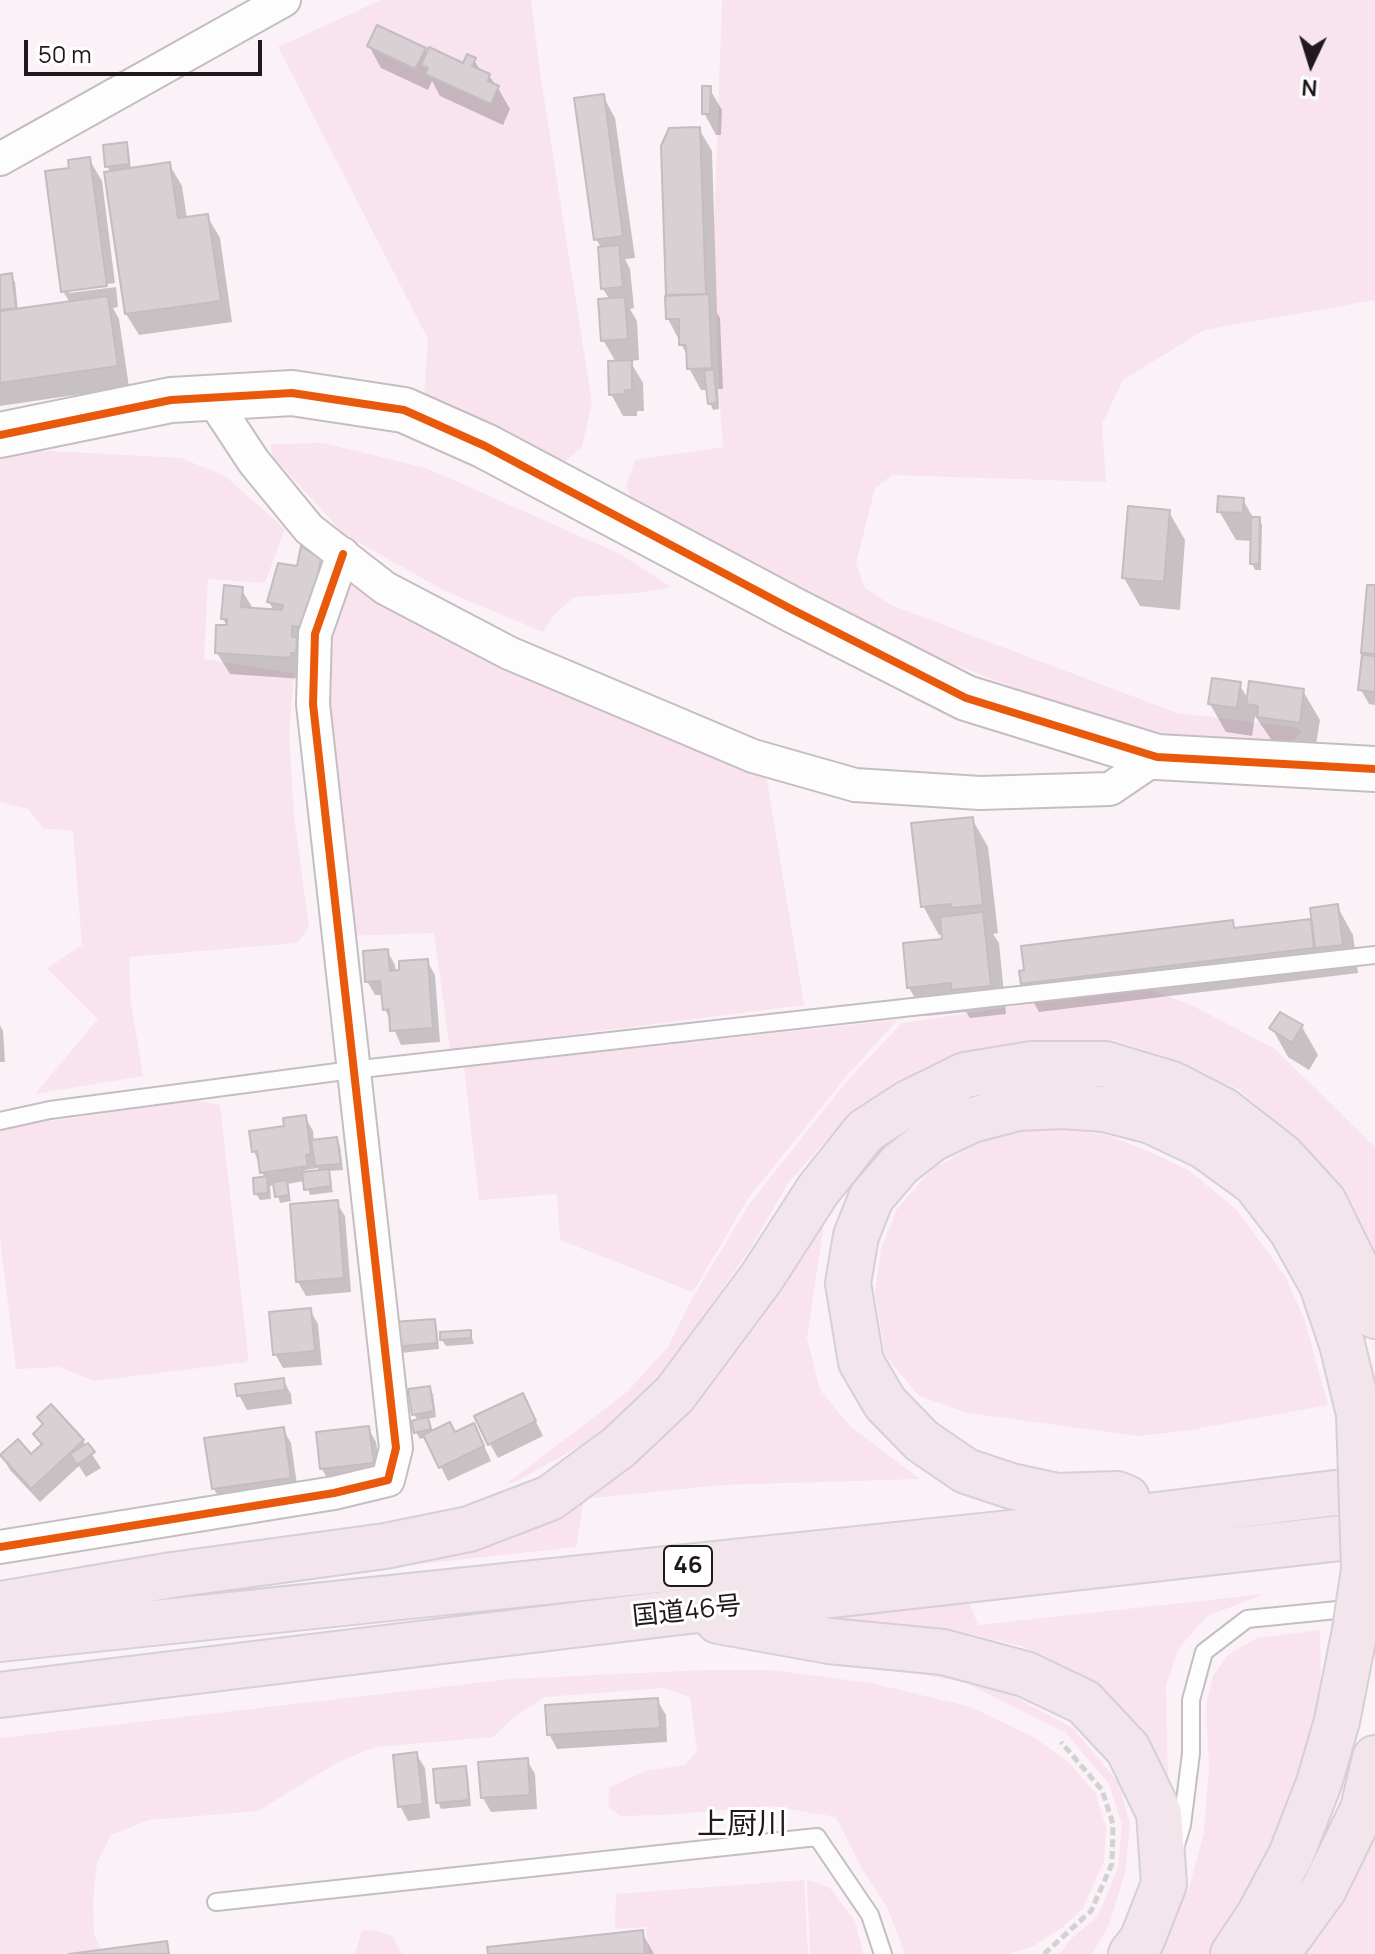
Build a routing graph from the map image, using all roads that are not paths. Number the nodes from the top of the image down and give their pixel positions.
1 (284, 0) edge
2 (0, 159) edge
3 (213, 400) junction
4 (0, 435) edge
5 (343, 554) junction
6 (1157, 757) junction
7 (1375, 769) edge
8 (1375, 955) edge
9 (352, 1070) junction
10 (0, 1121) edge
11 (1375, 1316) edge
12 (1375, 1488) edge
13 (1172, 1515) junction
14 (1375, 1534) edge
15 (0, 1547) edge
16 (0, 1604) edge
17 (672, 1613) junction
18 (1365, 1618) edge
19 (0, 1639) edge
20 (0, 1695) edge
21 (1375, 1758) edge
22 (1164, 1884) junction
23 (216, 1902) dead end
24 (883, 1954) edge
25 (1131, 1954) edge
26 (1233, 1954) edge
27 (1277, 1954) edge

1 - 2 street
3 - 4 street
3 - 5 street
3 - 6 street
5 - 6 street
5 - 9 street
6 - 7 street
8 - 9 lane
9 - 10 lane
9 - 15 street
11 - 16 highway
12 - 13 highway, 国道46号 / 46
13 - 18 highway, bridge
13 - 19 highway, 国道46号 / 46
14 - 17 highway, 国道46号 / 46
17 - 20 highway, 国道46号 / 46
17 - 22 highway
18 - 22 lane
18 - 26 highway
21 - 27 highway
22 - 25 highway
23 - 24 lane

